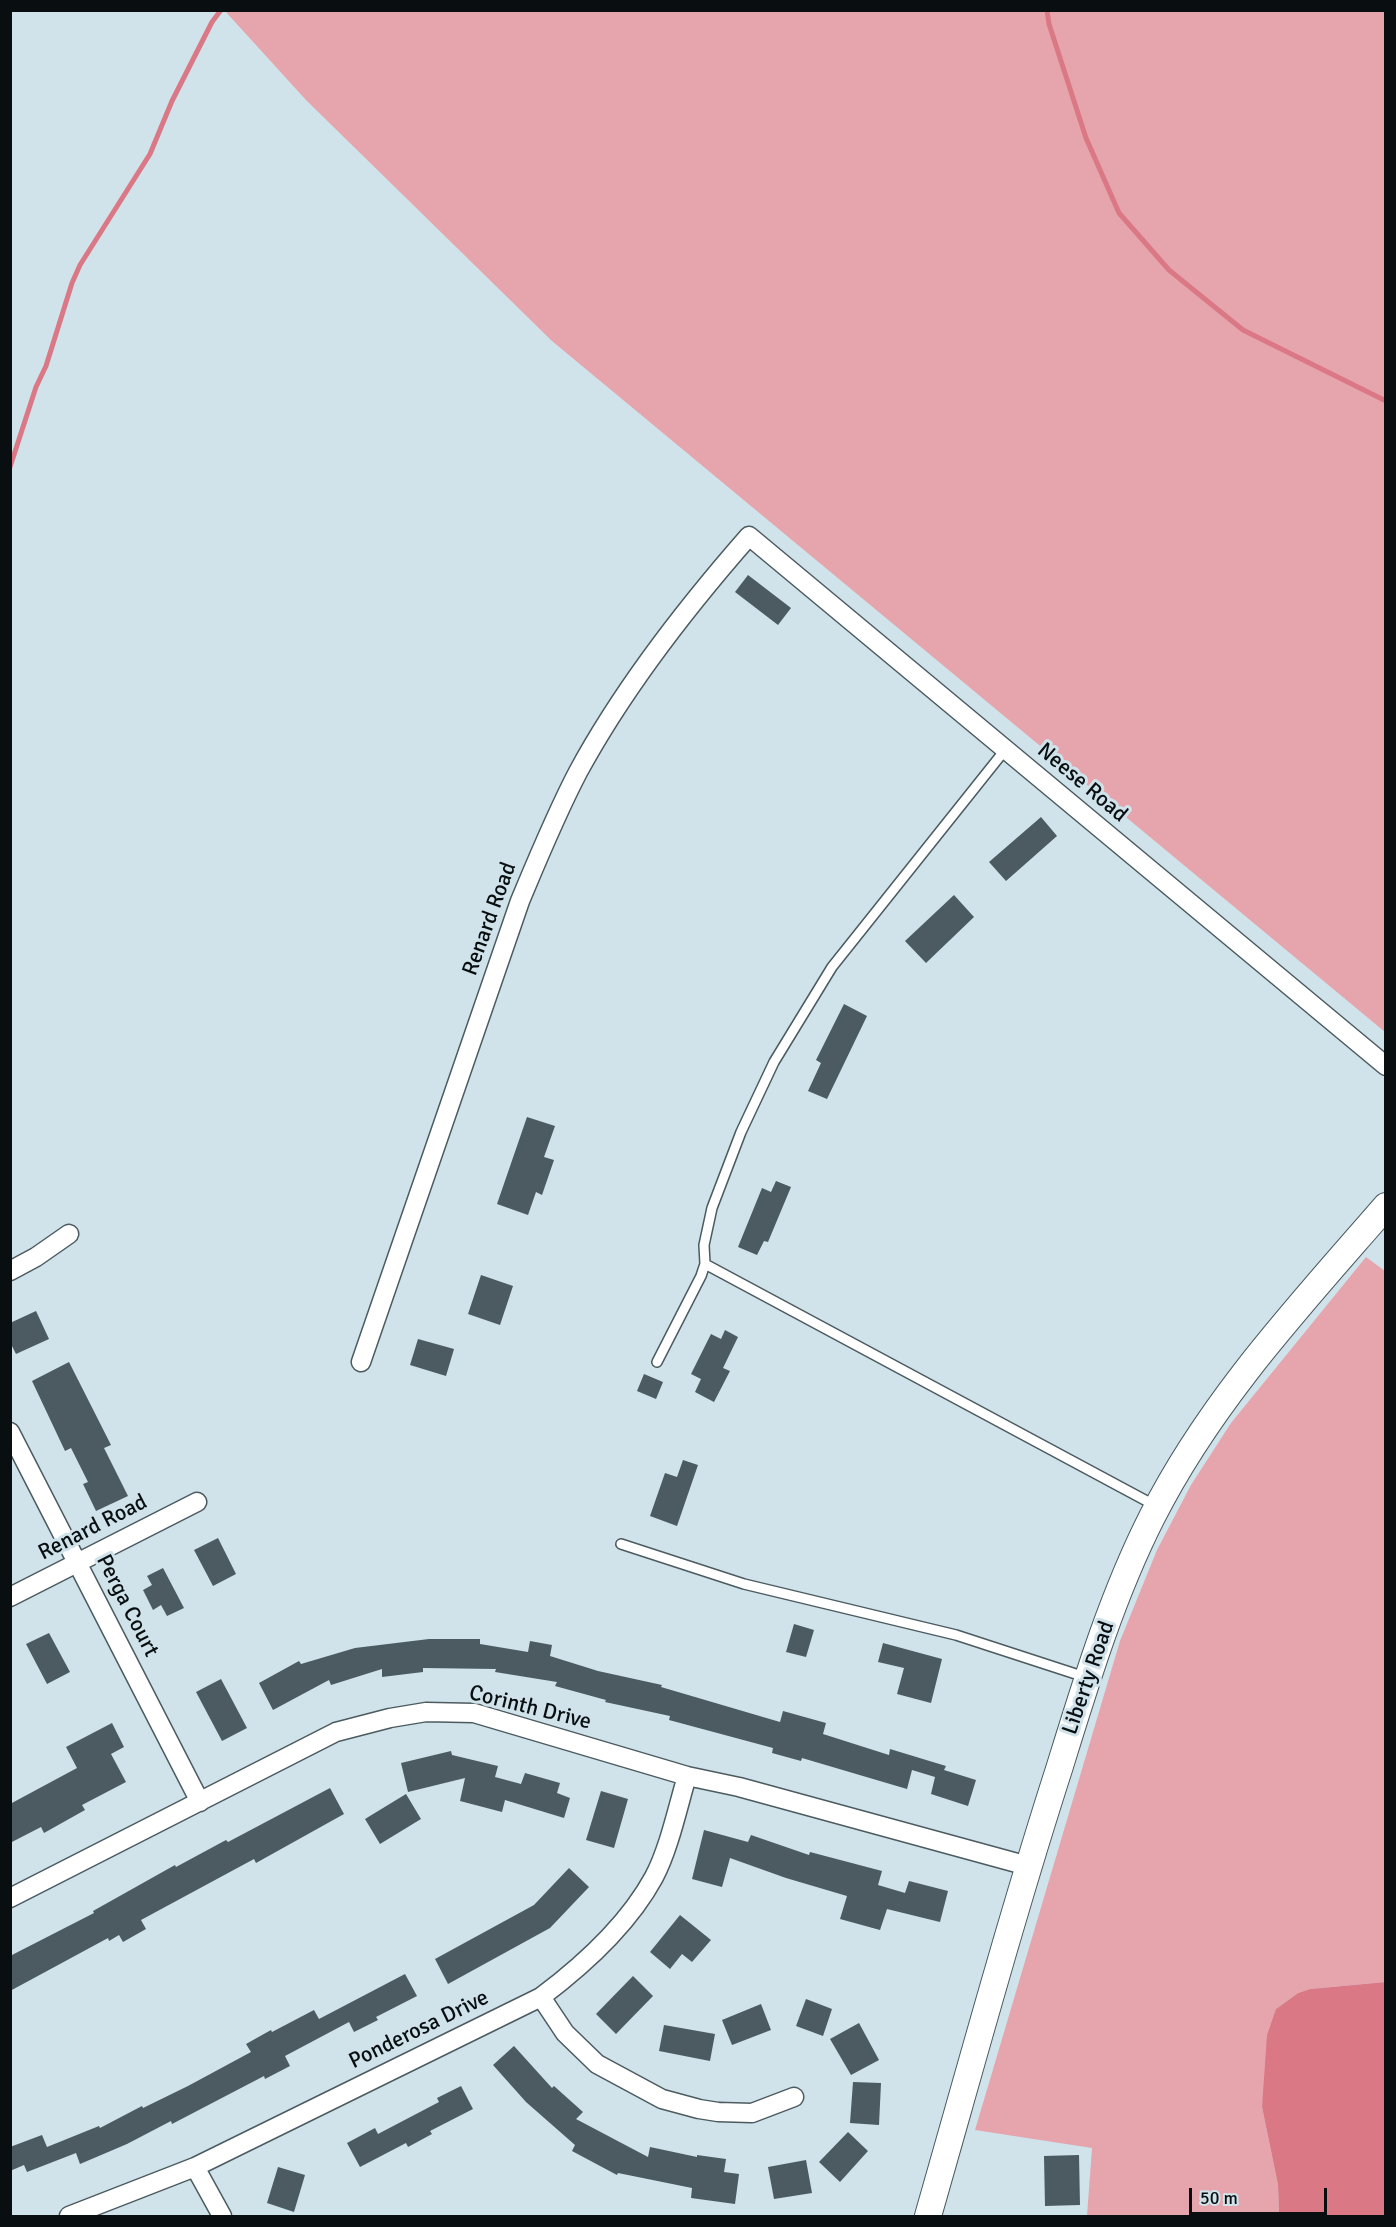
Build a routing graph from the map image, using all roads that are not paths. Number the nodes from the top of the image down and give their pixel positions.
1 (749, 536) joint
2 (1005, 750) junction
3 (1386, 1066) edge
4 (1386, 1206) edge
5 (69, 1234) dead end
6 (705, 1264) junction
7 (10, 1271) edge
8 (361, 1362) dead end
9 (657, 1362) dead end
10 (10, 1431) edge
11 (197, 1503) dead end
12 (1158, 1507) junction
13 (621, 1544) dead end
14 (78, 1563) junction
15 (10, 1597) edge
16 (1088, 1678) junction
17 (687, 1776) junction
18 (200, 1802) junction
19 (1028, 1866) junction
20 (10, 1898) edge
21 (541, 1997) junction
22 (794, 2097) dead end
23 (195, 2167) junction
24 (69, 2217) edge
25 (222, 2217) edge
26 (928, 2217) edge

1 - 2 street, Neese Road
1 - 8 street, Renard Road
2 - 3 street, Neese Road
2 - 6 lane
4 - 12 street, Liberty Road
5 - 7 street
6 - 9 lane
6 - 12 lane
10 - 14 street, Perga Court
11 - 14 street, Renard Road
12 - 16 street, Liberty Road
13 - 16 lane
14 - 15 street, Renard Road
14 - 18 street, Perga Court
16 - 19 street, Liberty Road
17 - 18 street, Corinth Drive
17 - 19 street, Corinth Drive
17 - 21 street, Ponderosa Drive
18 - 20 street, Corinth Drive
19 - 26 street, Liberty Road
21 - 22 street
21 - 23 street, Ponderosa Drive
23 - 24 street, Ponderosa Drive
23 - 25 street

